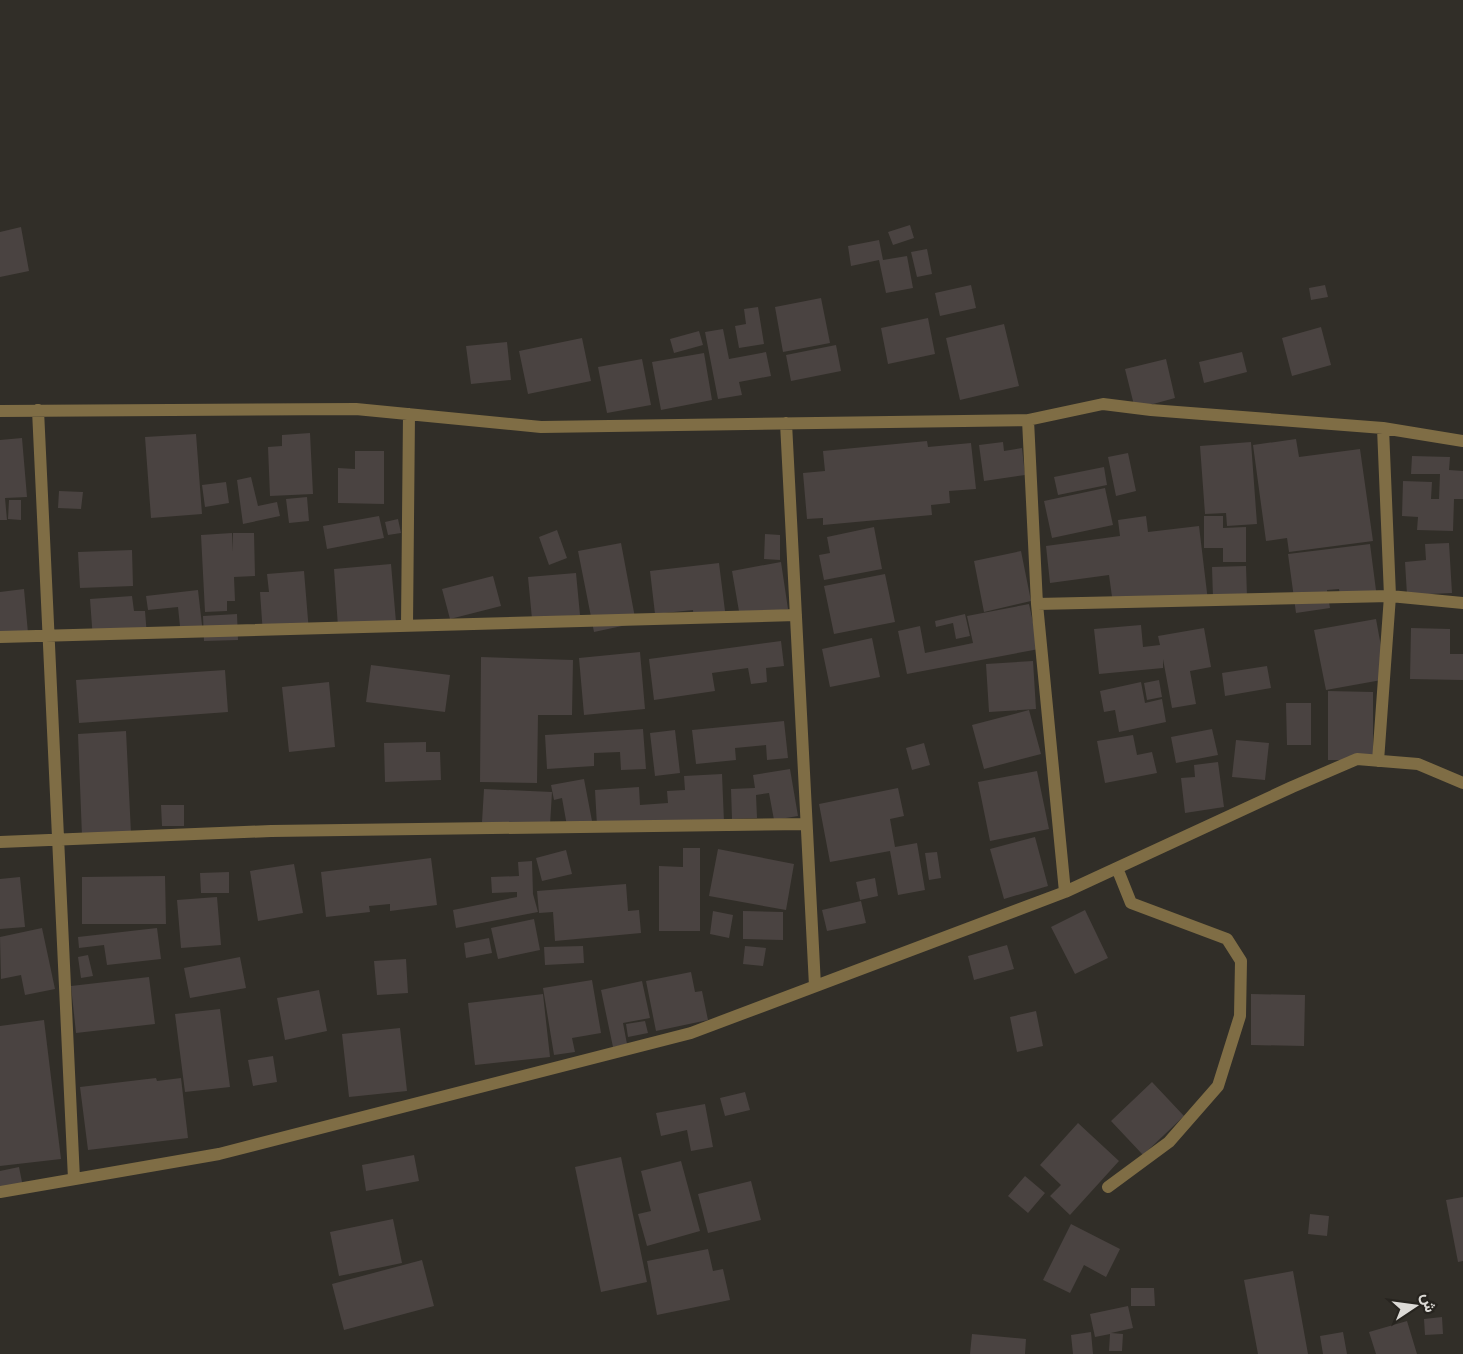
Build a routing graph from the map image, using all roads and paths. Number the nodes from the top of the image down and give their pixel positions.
1 (38, 410) junction
2 (0, 411) edge
3 (409, 414) junction
4 (1028, 420) junction
5 (786, 423) junction
6 (1383, 428) junction
7 (1463, 441) edge
8 (1390, 596) junction
9 (1463, 603) edge
10 (1037, 604) junction
11 (796, 615) junction
12 (407, 625) junction
13 (49, 636) junction
14 (0, 637) edge
15 (1378, 761) junction
16 (1463, 783) edge
17 (806, 824) junction
18 (58, 838) junction
19 (0, 842) edge
20 (1117, 868) junction
21 (1065, 892) junction
22 (815, 986) junction
23 (74, 1179) junction
24 (1108, 1187) dead end
25 (0, 1192) edge

1 - 2 street
1 - 3 street
1 - 13 street
3 - 5 street
3 - 12 street
4 - 5 street
4 - 6 street
4 - 10 street
5 - 11 street
6 - 7 street
6 - 8 street
8 - 9 street
8 - 10 street
8 - 15 street
10 - 21 street
11 - 12 street
11 - 17 street
12 - 13 street
13 - 14 street
13 - 18 street
15 - 16 street
15 - 20 street
17 - 18 street
17 - 22 street
18 - 19 street
18 - 23 street
20 - 21 street
20 - 24 street
21 - 22 street
22 - 23 street
23 - 25 street

